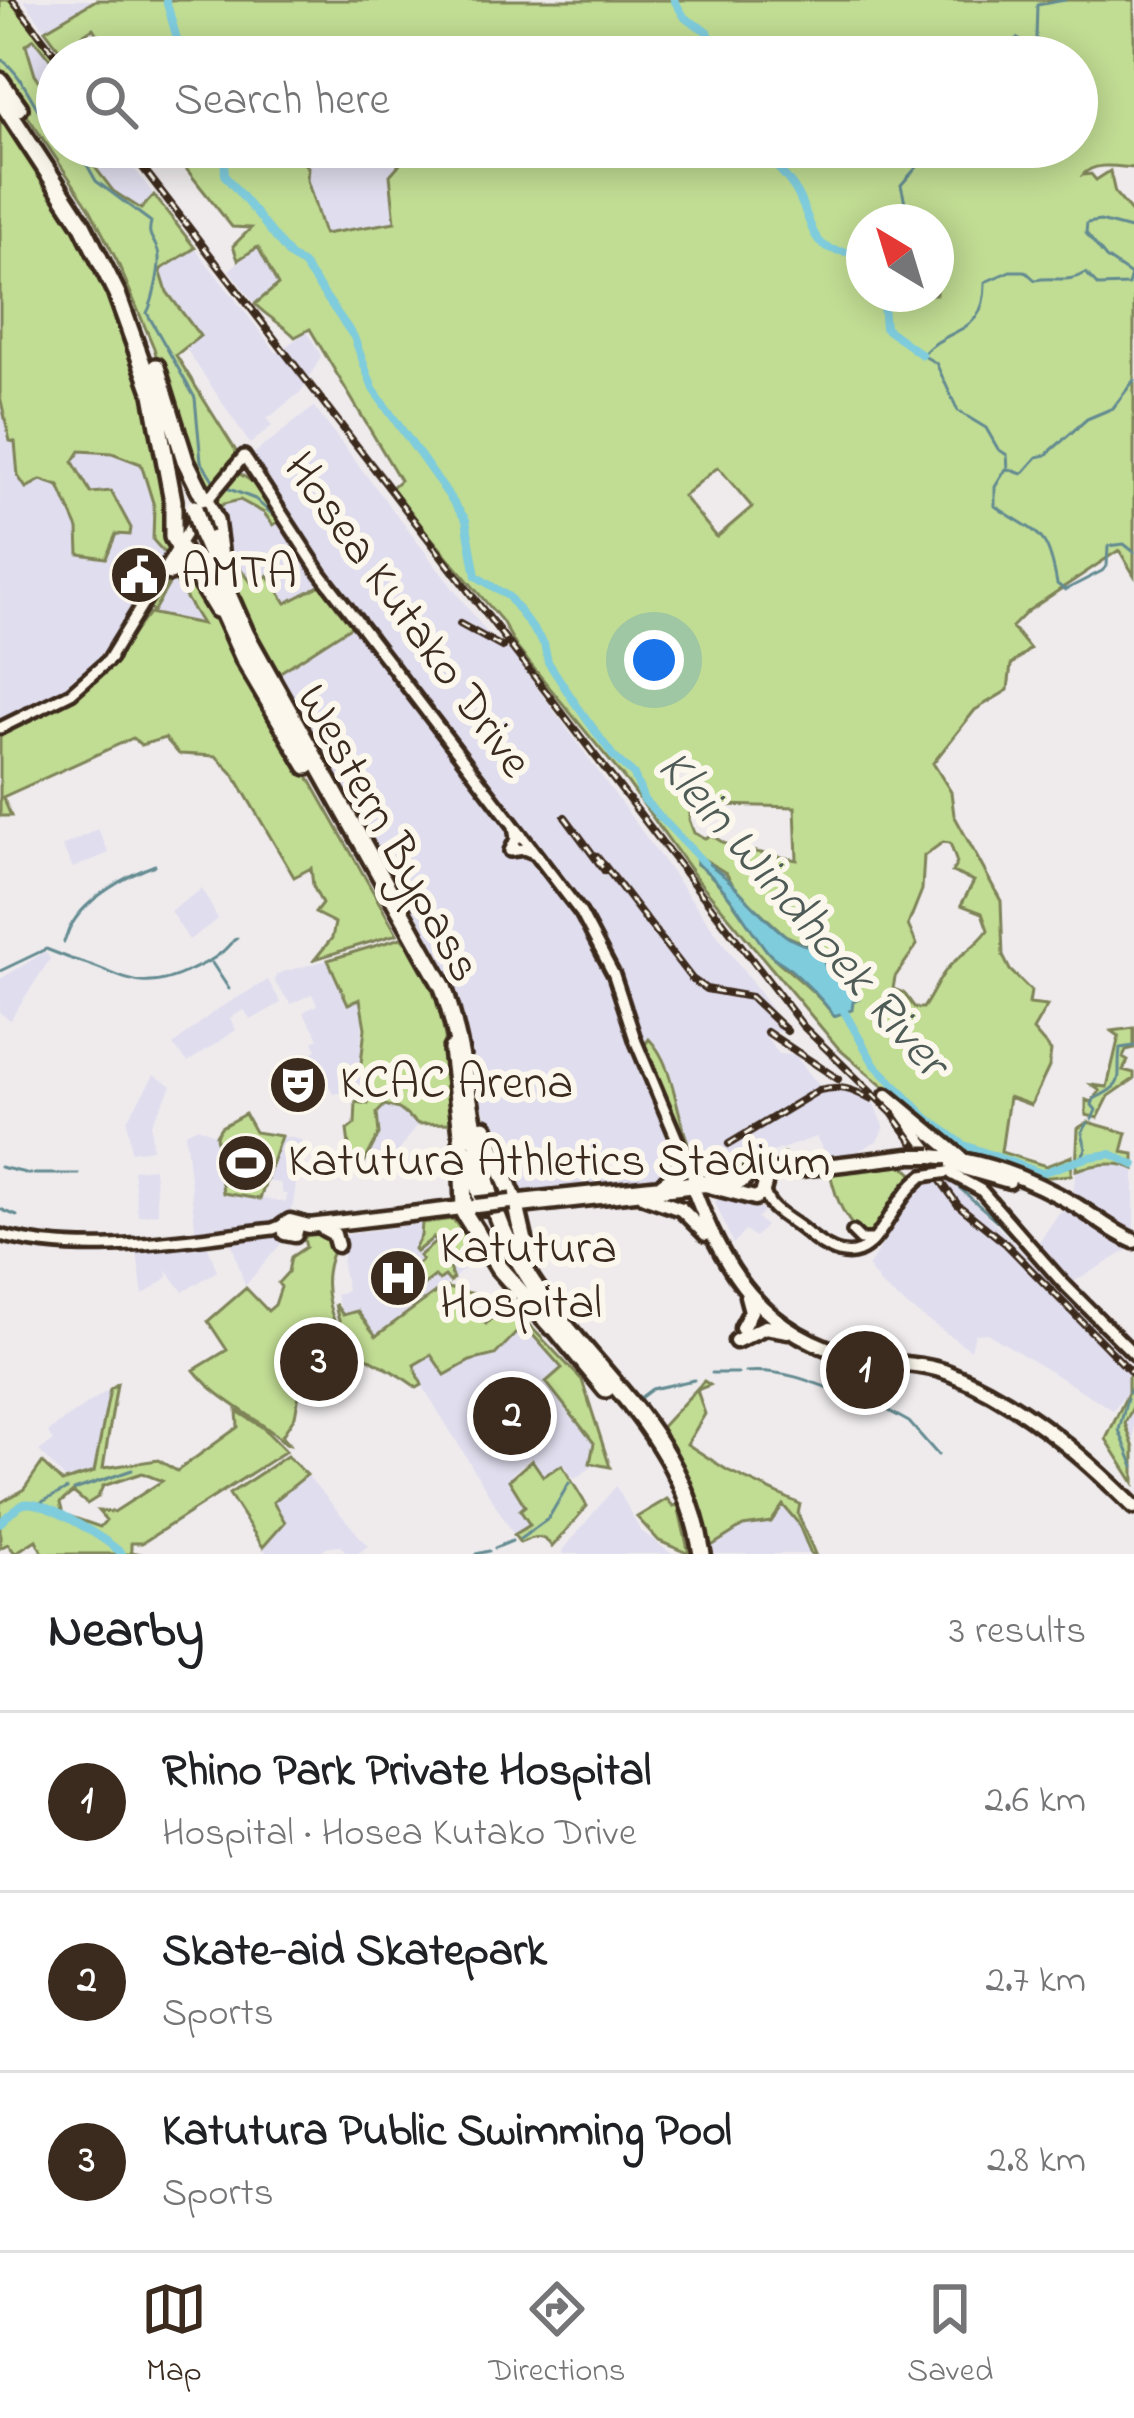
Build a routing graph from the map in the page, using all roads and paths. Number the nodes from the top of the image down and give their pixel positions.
1 (0, 81) edge
2 (0, 99) edge
3 (36, 138) edge
4 (36, 153) edge
5 (46, 168) edge
6 (55, 168) edge
7 (158, 394) junction
8 (201, 504) junction
9 (183, 551) junction
10 (238, 619) junction
11 (0, 728) edge
12 (512, 821) junction
13 (539, 857) junction
14 (582, 934) dead end
15 (596, 938) junction
16 (443, 987) junction
17 (452, 1049) junction
18 (681, 1154) junction
19 (940, 1159) junction
20 (970, 1162) junction
21 (693, 1184) junction
22 (721, 1185) junction
23 (1027, 1185) junction
24 (649, 1186) junction
25 (758, 1189) junction
26 (625, 1195) junction
27 (1056, 1202) junction
28 (514, 1205) junction
29 (470, 1209) junction
30 (706, 1211) junction
31 (360, 1222) junction
32 (303, 1229) junction
33 (0, 1237) edge
34 (873, 1241) junction
35 (714, 1244) junction
36 (1134, 1246) edge
37 (843, 1251) junction
38 (740, 1286) junction
39 (805, 1338) junction
40 (574, 1343) junction
41 (1134, 1354) edge
42 (650, 1435) junction
43 (1134, 1504) edge
44 (691, 1554) edge
45 (702, 1554) edge

1 - 3 highway
2 - 4 highway
5 - 7 highway
6 - 7 highway
7 - 8 highway, Western Bypass
7 - 9 highway
8 - 9 highway, Western Bypass, bridge
8 - 9 main road
8 - 10 highway
8 - 12 main road, Hosea Kutako Drive
9 - 10 highway, Western Bypass
9 - 11 main road
9 - 17 highway, Western Bypass
10 - 16 highway, Western Bypass
12 - 13 main road, Hosea Kutako Drive
12 - 13 main road
13 - 15 main road, Hosea Kutako Drive
14 - 15 main road
15 - 18 main road, Hosea Kutako Drive
16 - 28 highway
16 - 40 highway, Western Bypass
17 - 29 highway
17 - 40 highway, Western Bypass
18 - 21 main road, Hosea Kutako Drive
18 - 22 main road
18 - 24 main road
19 - 20 main road
19 - 20 main road
19 - 23 main road
19 - 25 main road, bridge
19 - 34 main road, bridge
19 - 41 main road
20 - 23 main road
20 - 27 main road
21 - 22 main road
21 - 24 main road
21 - 26 main road
21 - 30 main road, Hosea Kutako Drive
21 - 35 main road, Hosea Kutako Drive
22 - 25 main road
22 - 25 main road
22 - 30 main road
23 - 27 main road
24 - 28 main road
25 - 37 main road
26 - 28 main road
26 - 35 main road
27 - 36 main road
27 - 36 main road
28 - 29 main road, bridge
28 - 40 highway
29 - 31 main road
29 - 40 highway
30 - 43 main road, Hosea Kutako Drive
31 - 32 main road
31 - 32 main road
31 - 32 main road
32 - 33 main road
34 - 37 main road
34 - 37 main road
35 - 38 main road, Hosea Kutako Drive
38 - 39 main road, Hosea Kutako Drive
38 - 39 main road
39 - 43 main road, Hosea Kutako Drive
40 - 42 highway, Western Bypass
42 - 44 highway, Western Bypass
42 - 45 highway, Western Bypass

